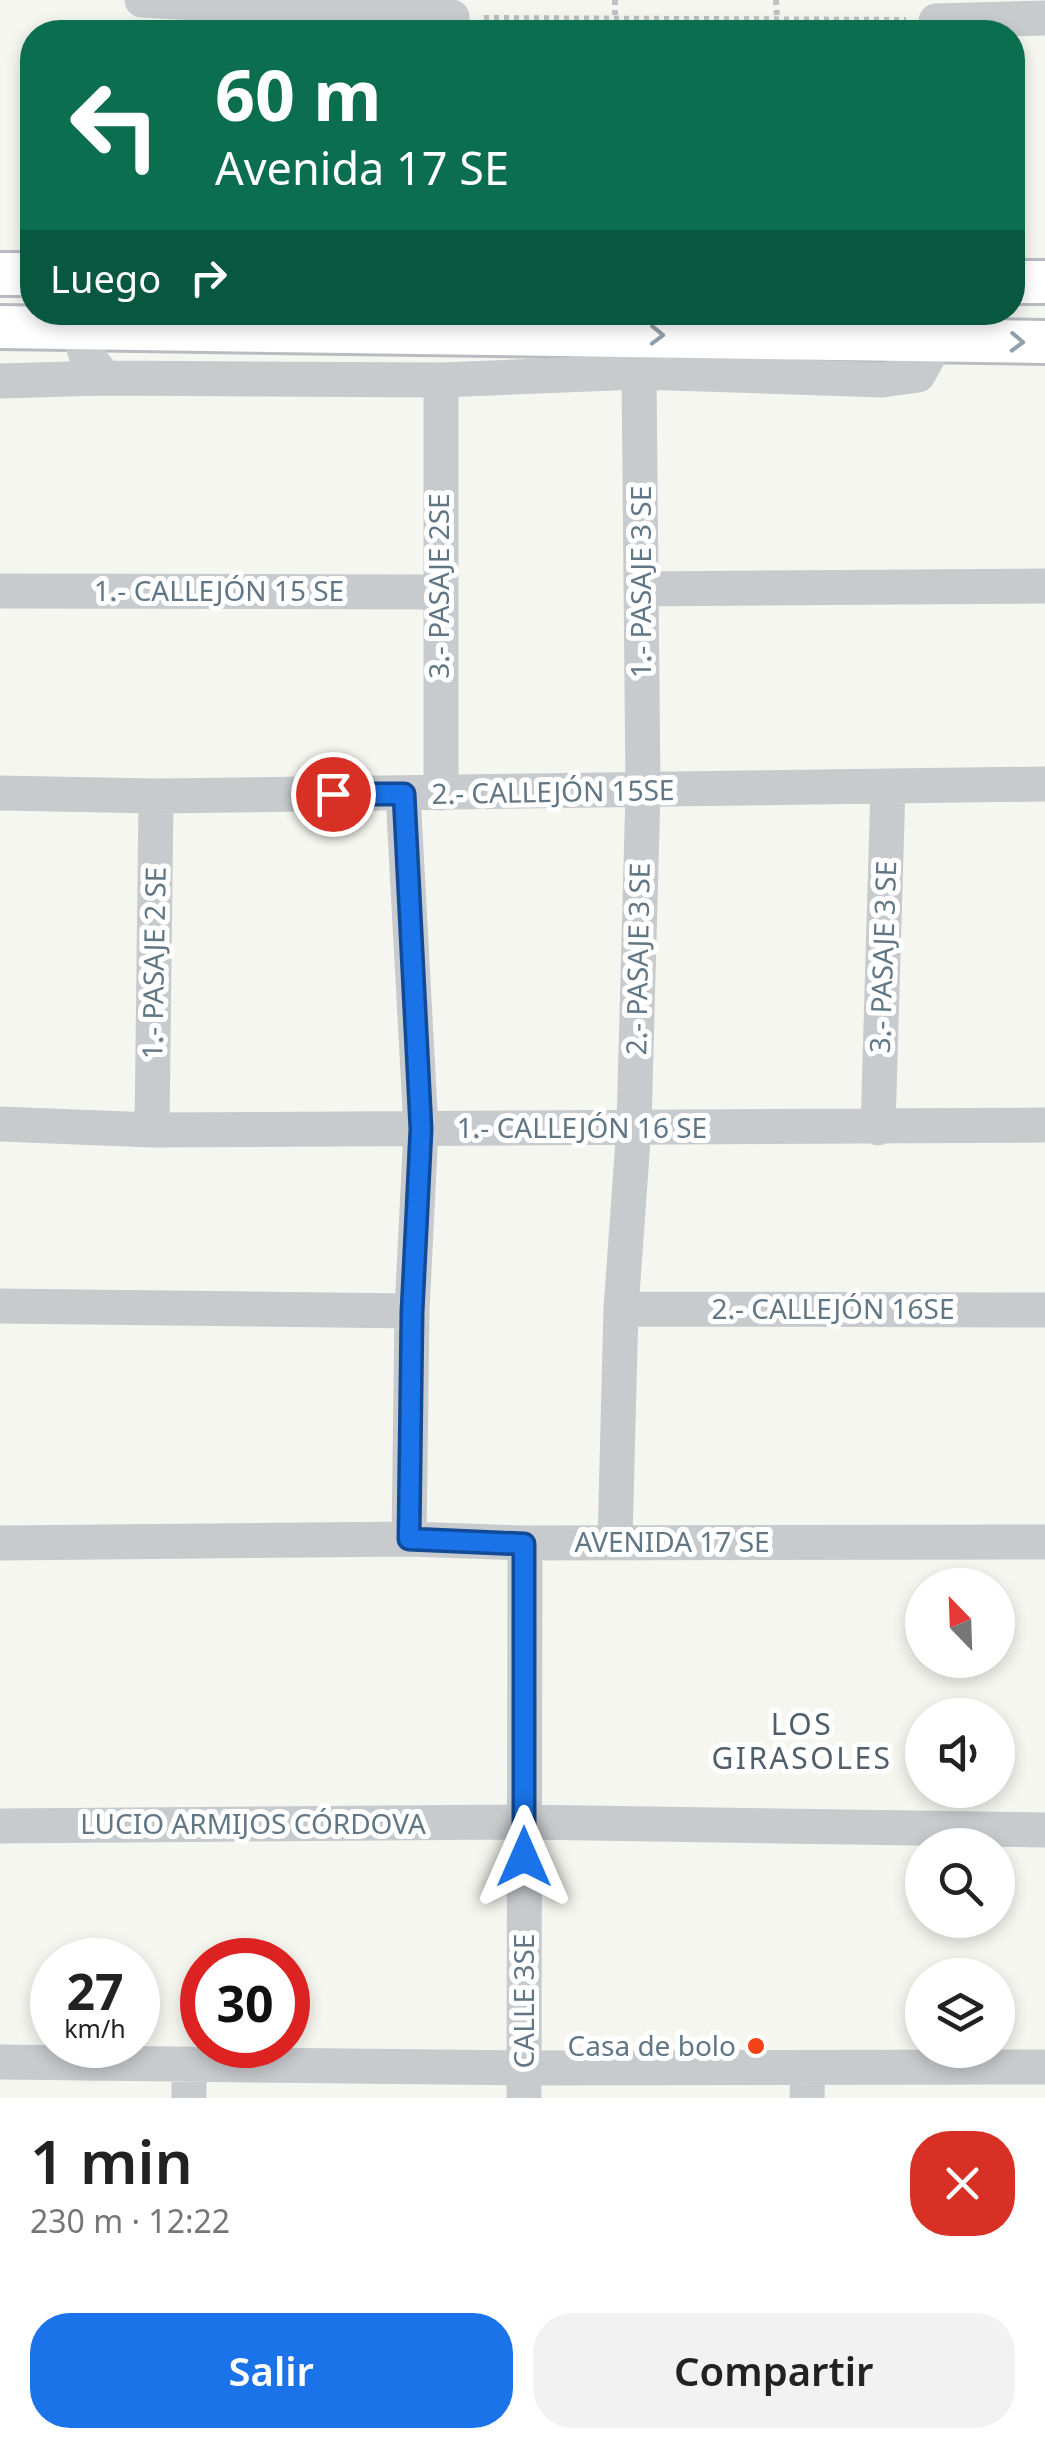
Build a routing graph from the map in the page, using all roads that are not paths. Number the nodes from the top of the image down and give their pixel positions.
1 (142, 0) edge
2 (452, 17) edge
3 (936, 18) edge
4 (1045, 18) edge
5 (0, 327) edge
6 (77, 328) junction
7 (938, 339) junction
8 (1045, 342) edge
9 (639, 372) junction
10 (105, 378) junction
11 (441, 380) junction
12 (0, 382) edge
13 (1045, 586) edge
14 (641, 589) junction
15 (0, 592) edge
16 (438, 592) junction
17 (1045, 784) edge
18 (888, 786) junction
19 (642, 791) junction
20 (0, 793) edge
21 (441, 793) junction
22 (404, 794) junction
23 (156, 796) junction
24 (0, 1124) edge
25 (1045, 1125) edge
26 (634, 1126) junction
27 (878, 1128) junction
28 (421, 1129) junction
29 (152, 1130) junction
30 (0, 1306) edge
31 (620, 1308) junction
32 (1045, 1310) edge
33 (412, 1312) junction
34 (409, 1539) junction
35 (615, 1541) junction
36 (1045, 1542) edge
37 (0, 1544) edge
38 (524, 1544) junction
39 (524, 1822) junction
40 (0, 1826) edge
41 (1045, 1830) edge
42 (0, 2062) edge
43 (1045, 2067) edge
44 (189, 2081) edge
45 (525, 2083) edge
46 (807, 2083) edge

1 - 2 street
3 - 4 street
5 - 6 main road
6 -> 7 main road
6 - 10 street
7 -> 8 main road
7 - 9 street
9 - 11 street
9 - 14 street, 1.- PASAJE 3 SE
10 - 11 street
10 - 12 street
11 - 16 street, 3.- PASAJE 2SE
13 - 14 street
14 - 19 street, 1.- PASAJE 3 SE
15 - 16 street, 1.- CALLEJÓN 15 SE
16 - 21 street, 3.- PASAJE 2SE
17 - 18 street, 2.- CALLEJÓN 15SE
18 - 19 street, 2.- CALLEJÓN 15SE
18 - 27 street, 3.- PASAJE 3 SE
19 - 21 street, 2.- CALLEJÓN 15SE
19 - 26 street, 2.- PASAJE 3 SE
20 - 23 street, 2.- CALLEJÓN 15SE
21 - 22 street, 2.- CALLEJÓN 15SE
22 - 23 street, 2.- CALLEJÓN 15SE
22 - 28 street
23 - 29 street, 1.- PASAJE 2 SE
24 - 29 street, 1.- CALLEJÓN 16 SE
25 - 27 street, 1.- CALLEJÓN 16 SE
26 - 27 street, 1.- CALLEJÓN 16 SE
26 - 28 street, 1.- CALLEJÓN 16 SE
26 - 31 street, 2.- PASAJE 3 SE
28 - 29 street, 1.- CALLEJÓN 16 SE
28 - 33 street
30 - 33 street
31 - 32 street, 2.- CALLEJÓN 16SE
31 - 35 street
33 - 34 street
34 - 37 street, AVENIDA 17 SE
34 - 38 street, AVENIDA 17 SE
35 - 36 street, AVENIDA 17 SE
35 - 38 street, AVENIDA 17 SE
38 - 39 street, CALLE 3SE
39 - 40 street, LUCIO ARMIJOS CÓRDOVA
39 - 41 street, LUCIO ARMIJOS CÓRDOVA
39 - 45 street, CALLE 3SE
42 - 44 street
43 - 46 street
44 - 45 street
45 - 46 street

